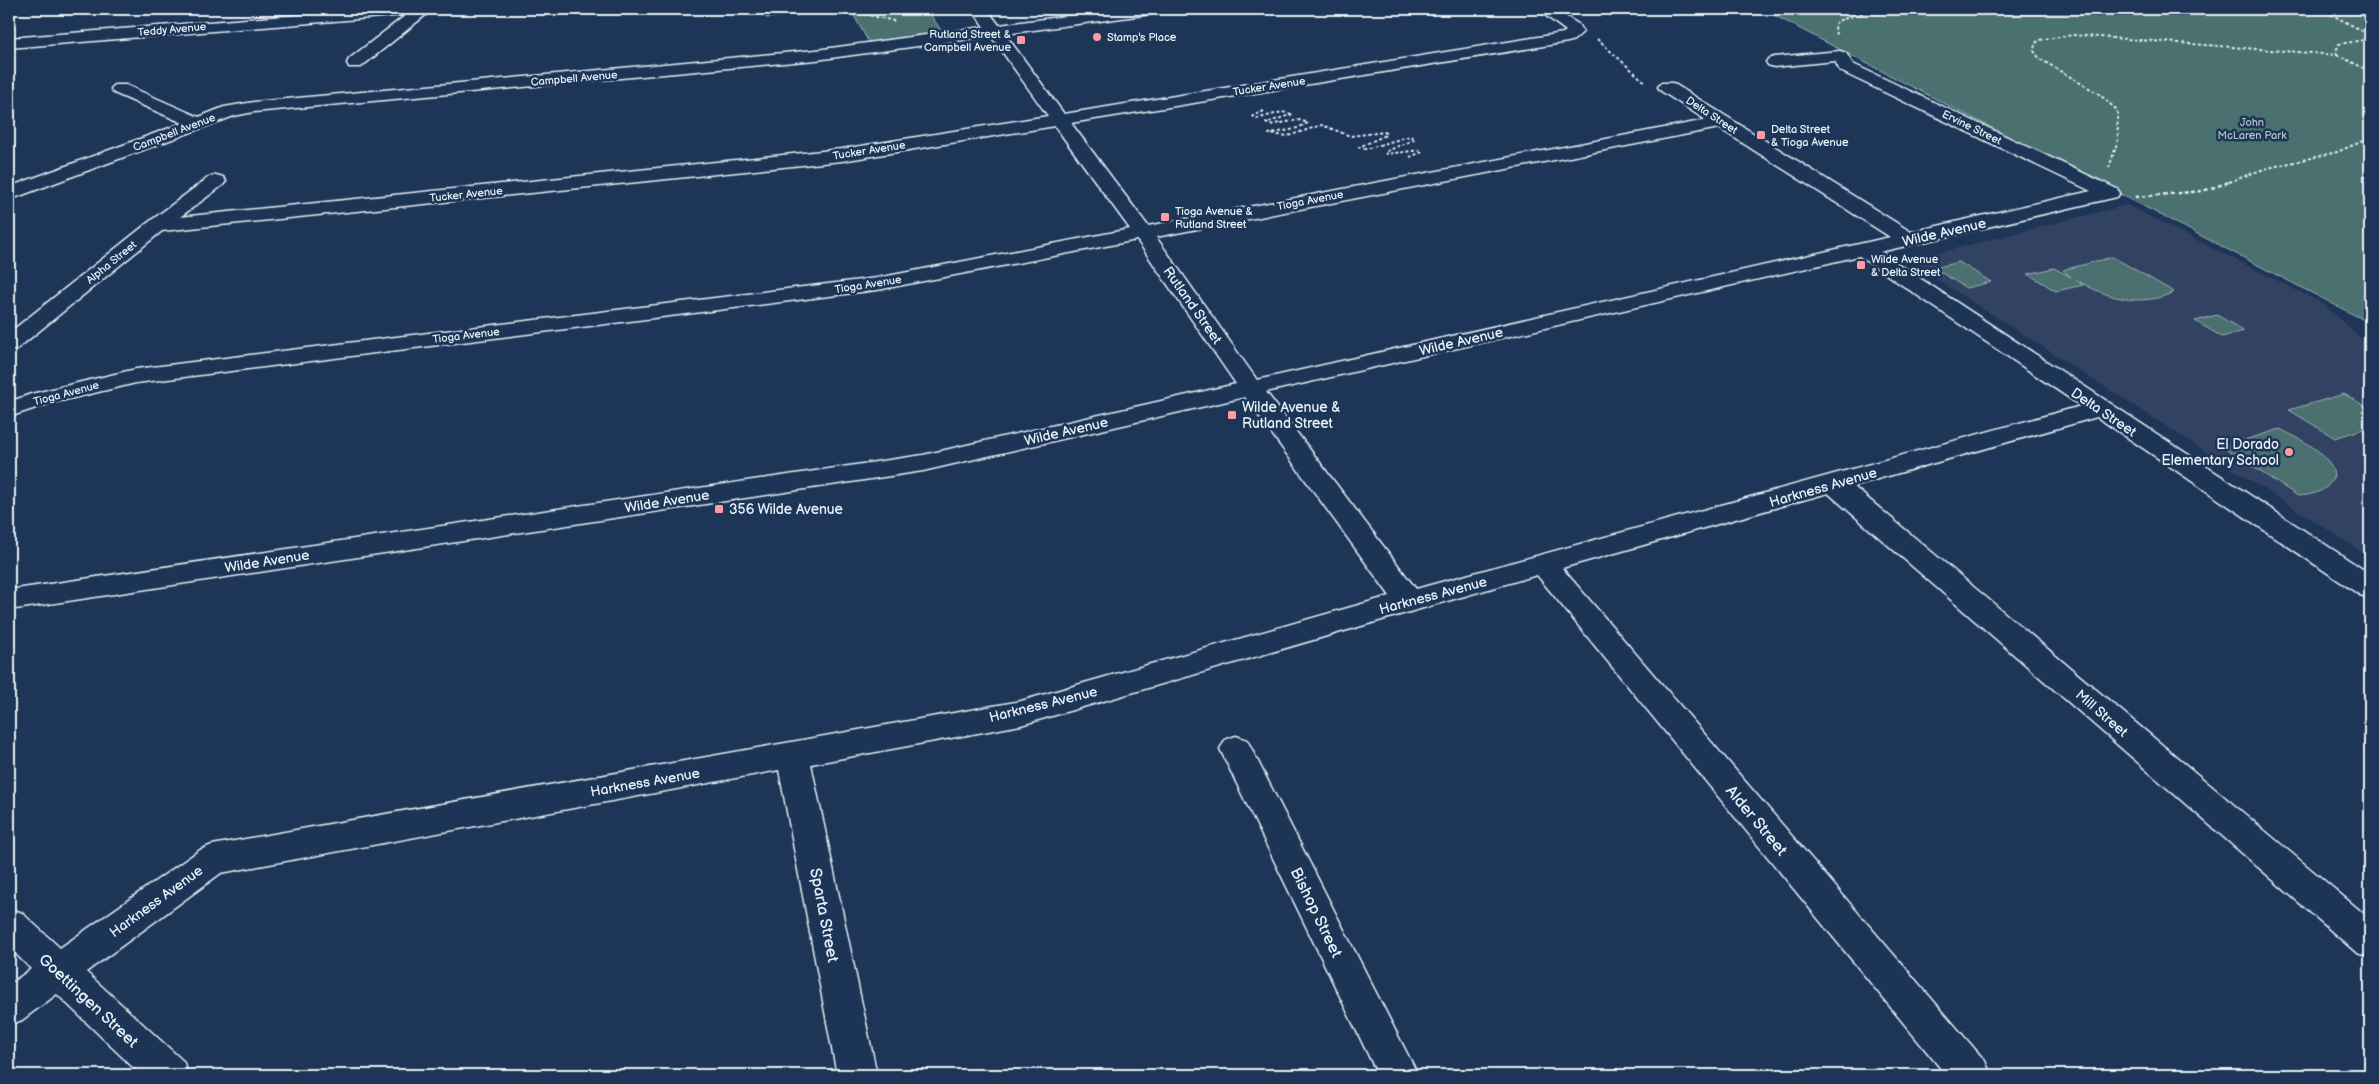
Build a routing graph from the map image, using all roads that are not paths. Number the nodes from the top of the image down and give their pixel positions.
1 (424, 9) edge
2 (978, 9) edge
3 (1151, 9) edge
4 (1544, 9) edge
5 (994, 31) junction
6 (9, 43) edge
7 (354, 62) dead end
8 (1774, 62) dead end
9 (120, 90) dead end
10 (1673, 91) road end
11 (1061, 119) junction
12 (1722, 122) junction
13 (199, 123) junction
14 (216, 181) dead end
15 (2103, 192) joint
16 (9, 194) edge
17 (156, 226) junction
18 (1142, 232) junction
19 (1909, 240) junction
20 (1864, 250) junction
21 (9, 344) edge
22 (1251, 389) junction
23 (2098, 409) junction
24 (9, 410) edge
25 (1834, 484) junction
26 (1544, 564) junction
27 (2370, 588) edge
28 (9, 600) edge
29 (1409, 601) junction
30 (1236, 749) dead end
31 (793, 756) junction
32 (9, 924) edge
33 (2370, 941) edge
34 (58, 971) junction
35 (9, 1007) edge
36 (169, 1075) edge
37 (857, 1075) edge
38 (1398, 1075) edge
39 (1971, 1075) edge

1 - 6 street, Teddy Avenue
1 - 7 street
2 - 5 street, Rutland Street
3 - 5 street, Campbell Avenue
4 - 11 street, Tucker Avenue
5 - 11 street, Rutland Street
5 - 13 street, Campbell Avenue
8 - 15 street, Ervine Street
9 - 13 street
10 - 12 street, Delta Street
11 - 17 street, Tucker Avenue
11 - 18 street, Rutland Street
12 - 18 street, Tioga Avenue
12 - 19 street, Delta Street
13 - 16 street, Campbell Avenue
14 - 17 street, Alpha Street
15 - 19 street, Wilde Avenue
17 - 21 street, Alpha Street
18 - 22 street, Rutland Street
18 - 24 street, Tioga Avenue
19 - 20 street, Wilde Avenue
20 - 22 street, Wilde Avenue
20 - 23 street, Delta Street
22 - 28 street, Wilde Avenue
22 - 29 street, Rutland Street
23 - 25 street, Harkness Avenue
23 - 27 street, Delta Street
25 - 26 street, Harkness Avenue
25 - 33 street, Mill Street
26 - 29 street, Harkness Avenue
26 - 39 street, Alder Street
29 - 31 street, Harkness Avenue
30 - 38 street, Bishop Street
31 - 34 street, Harkness Avenue
31 - 37 street, Sparta Street
32 - 34 street, Goettingen Street
34 - 35 street, Harkness Avenue
34 - 36 street, Goettingen Street

